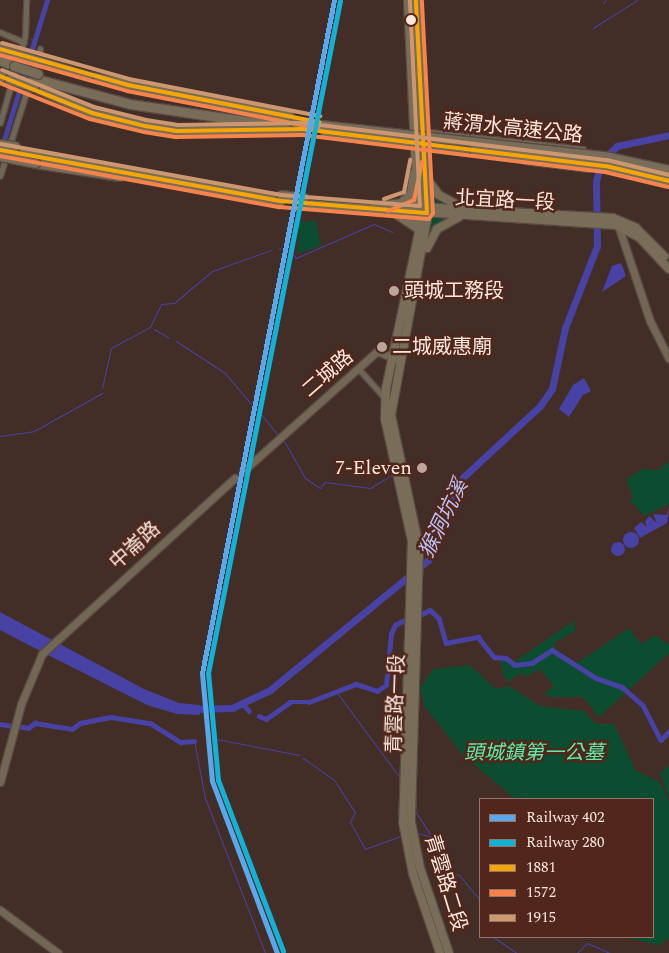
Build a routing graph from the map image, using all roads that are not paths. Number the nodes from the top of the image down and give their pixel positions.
1 (26, 0) edge
2 (408, 0) edge
3 (416, 0) edge
4 (0, 32) edge
5 (24, 42) junction
6 (40, 48) dead end
7 (0, 49) edge
8 (0, 60) edge
9 (0, 66) edge
10 (9, 73) edge
11 (36, 80) junction
12 (0, 123) edge
13 (292, 124) junction
14 (421, 131) junction
15 (0, 144) edge
16 (422, 147) junction
17 (14, 149) junction
18 (583, 149) dead end
19 (0, 150) edge
20 (0, 156) edge
21 (416, 159) junction
22 (590, 169) dead end
23 (669, 170) edge
24 (0, 176) edge
25 (425, 177) junction
26 (164, 179) junction
27 (669, 181) edge
28 (411, 193) joint
29 (281, 198) junction
30 (374, 208) junction
31 (423, 210) junction
32 (464, 212) junction
33 (613, 222) junction
34 (418, 230) junction
35 (423, 259) junction
36 (669, 261) edge
37 (669, 269) edge
38 (402, 333) junction
39 (395, 358) junction
40 (669, 359) edge
41 (359, 369) junction
42 (385, 398) junction
43 (243, 471) dead end
44 (235, 478) dead end
45 (0, 782) edge
46 (407, 822) junction
47 (409, 839) junction
48 (0, 910) edge
49 (58, 953) edge
50 (440, 953) edge
51 (449, 953) edge

1 - 5 street
2 - 21 main road
3 - 14 main road
4 - 5 street
5 - 12 street
6 - 24 street
7 - 13 highway, bridge
8 - 10 highway, 蔣渭水高速公路
9 - 10 highway, 蔣渭水高速公路
10 - 11 highway, bridge
10 - 11 highway, 蔣渭水高速公路, bridge
11 - 13 highway, 蔣渭水高速公路
11 - 13 highway
13 - 23 highway, 蔣渭水高速公路, bridge
13 - 27 highway, 蔣渭水高速公路, bridge
14 - 16 main road
14 - 18 street
15 - 17 highway, bridge
16 - 22 street
16 - 25 main road
17 - 19 highway
17 - 26 highway
17 - 29 highway
20 - 26 highway, bridge
21 - 28 main road
21 - 31 main road
25 - 31 main road
25 - 32 main road
26 - 29 highway
28 - 30 highway
29 - 30 highway, bridge
30 - 31 highway
30 - 34 highway
31 - 32 main road, 北宜路一段
31 - 34 main road
31 - 35 main road
32 - 33 main road, 北宜路一段
32 - 35 main road
33 - 36 main road
33 - 37 main road
33 - 40 street
34 - 38 main road
35 - 38 main road
38 - 39 main road
39 - 41 street, 二城路
39 - 42 main road
39 - 46 main road, 青雲路一段
41 - 42 street
41 - 43 street, 二城路
42 - 46 main road, 青雲路一段
44 - 45 street, 中崙路
46 - 47 main road, 青雲路二段
47 - 50 main road, 青雲路二段
47 - 51 main road, 青雲路二段
48 - 49 street

